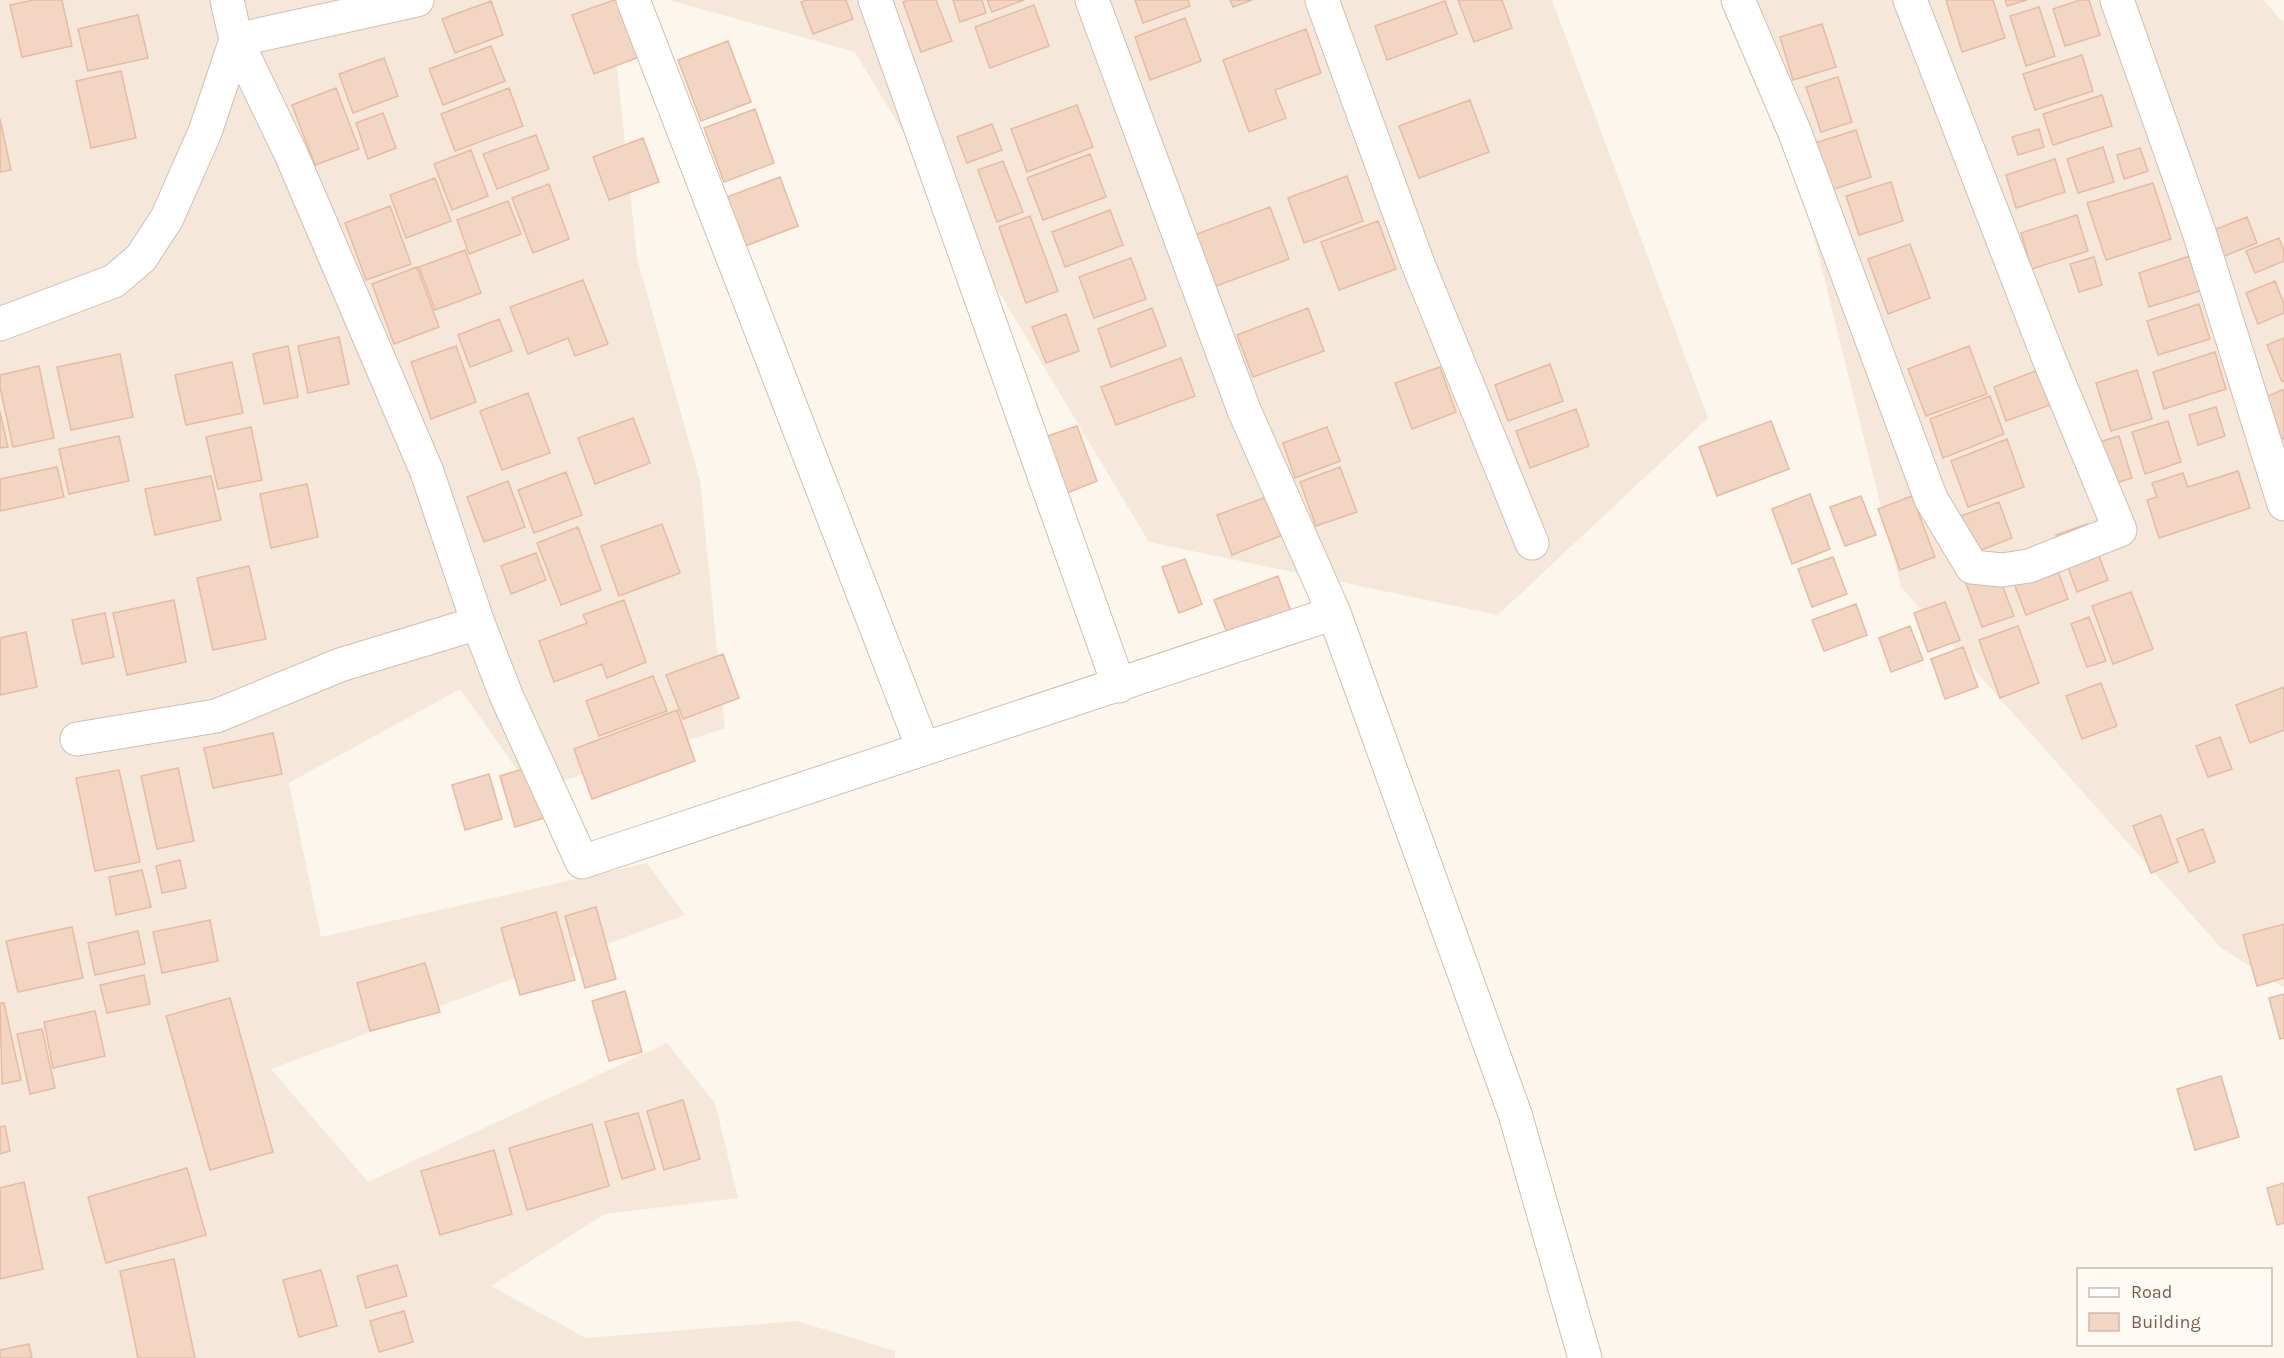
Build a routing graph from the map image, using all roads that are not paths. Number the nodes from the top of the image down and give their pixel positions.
1 (227, 0) edge
2 (417, 0) edge
3 (633, 0) edge
4 (875, 0) edge
5 (1092, 0) edge
6 (1322, 0) edge
7 (1738, 0) edge
8 (1910, 0) edge
9 (2117, 0) edge
10 (236, 40) junction
11 (0, 324) edge
12 (2284, 504) edge
13 (1532, 543) dead end
14 (1334, 613) junction
15 (478, 623) junction
16 (1119, 686) junction
17 (77, 739) dead end
18 (923, 748) junction
19 (1585, 1358) edge

1 - 10 street
2 - 10 street
3 - 18 street
4 - 16 street
5 - 14 street
6 - 13 street
7 - 8 street
9 - 12 street
10 - 11 street
10 - 15 street
14 - 16 street
14 - 19 street
15 - 17 street
15 - 18 street
16 - 18 street

